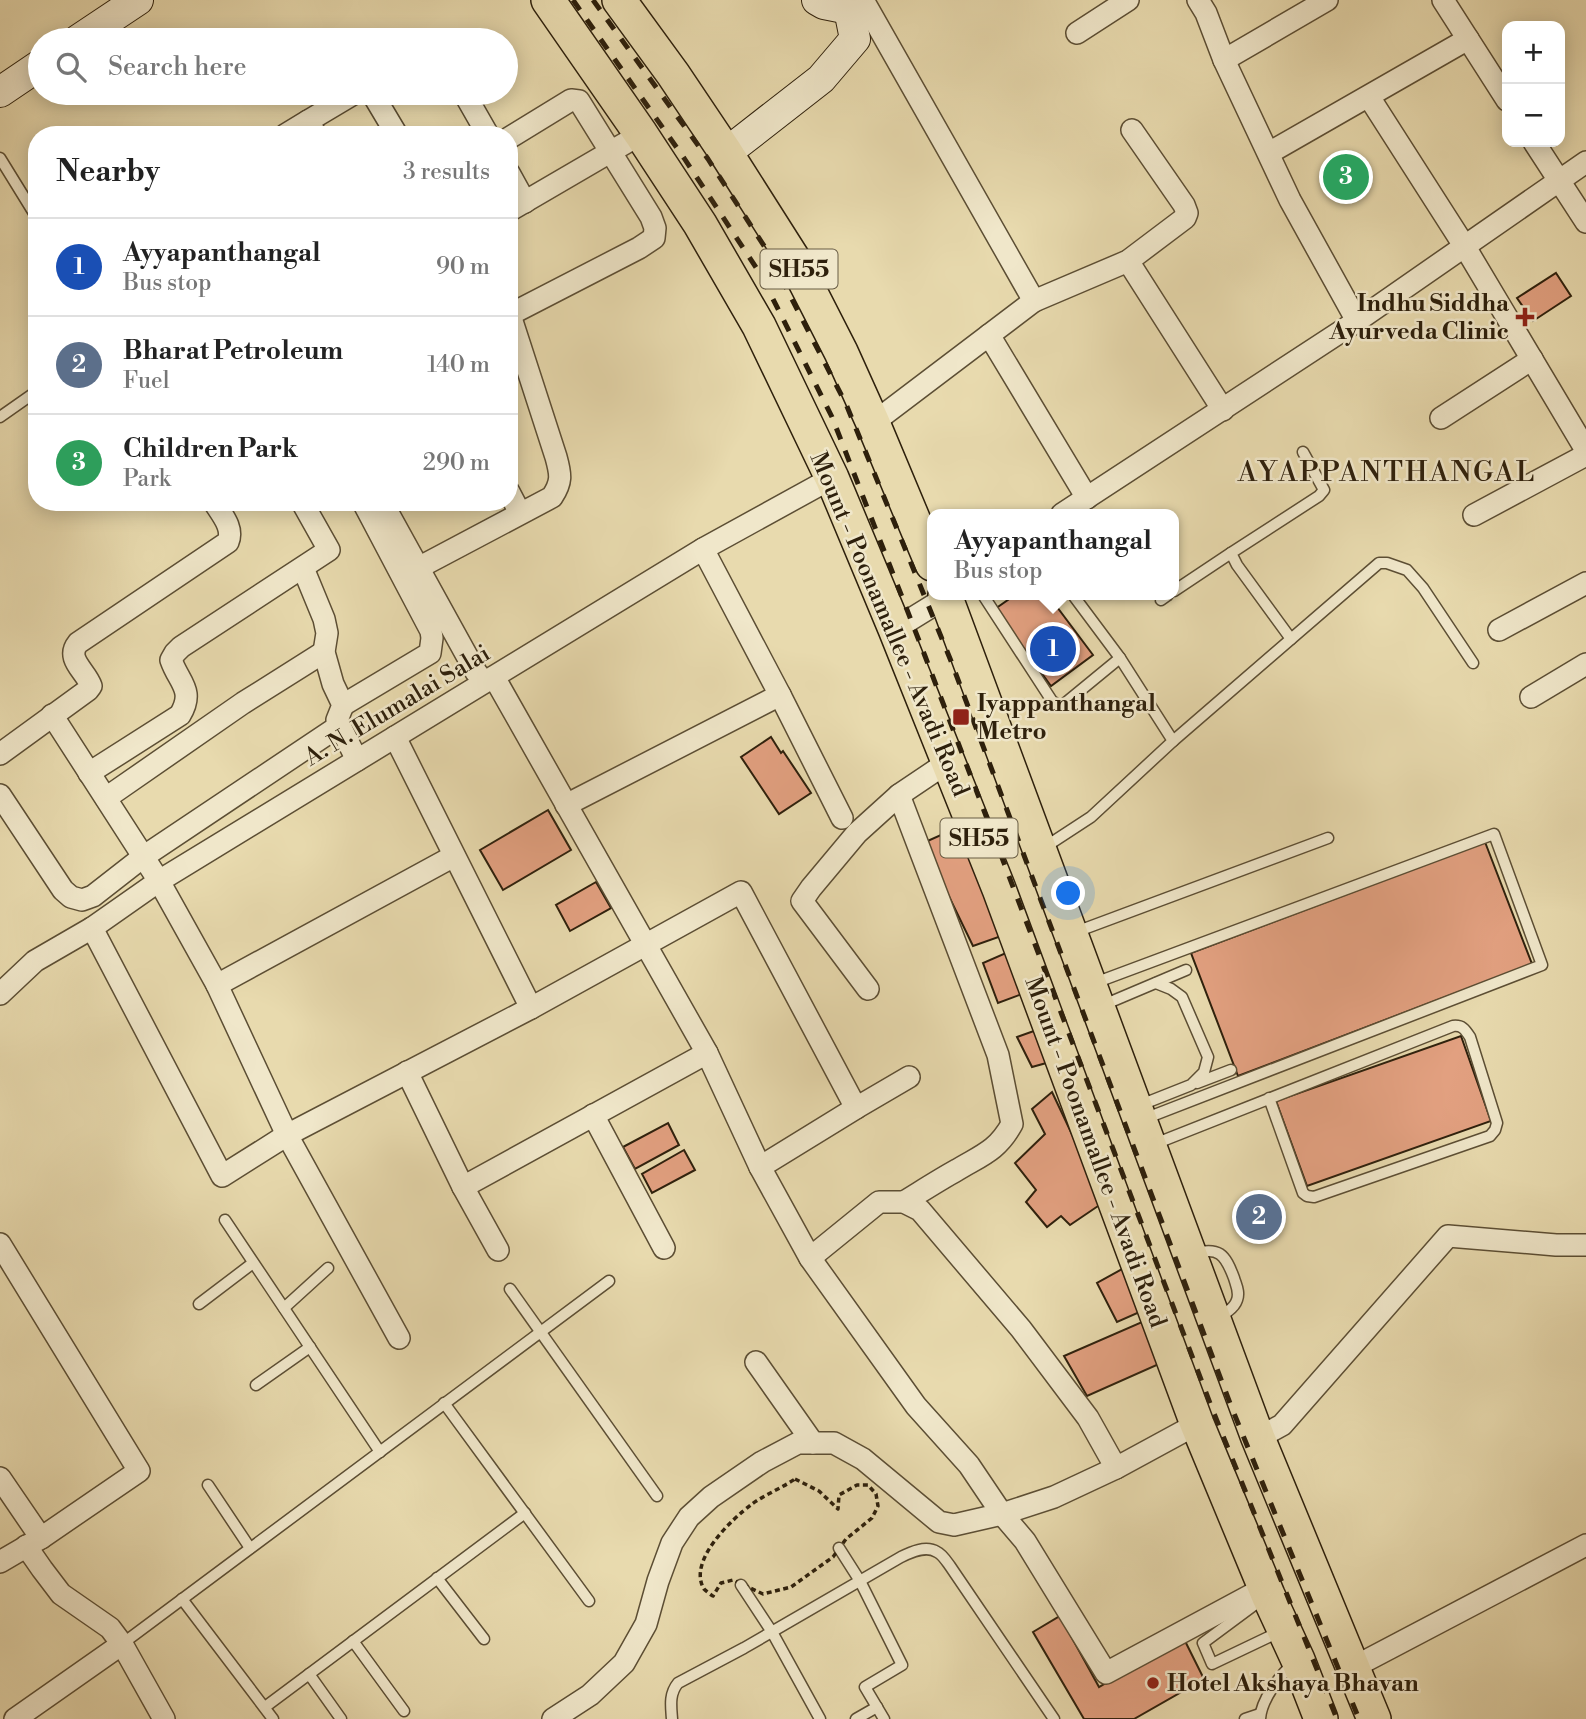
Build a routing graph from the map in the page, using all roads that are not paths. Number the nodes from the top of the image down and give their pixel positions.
1 (138, 0) edge
2 (548, 0) edge
3 (619, 0) edge
4 (817, 0) edge
5 (1128, 0) edge
6 (1198, 0) edge
7 (1327, 0) edge
8 (1443, 0) edge
9 (857, 3) edge
10 (96, 28) edge
11 (1077, 33) dead end
12 (1468, 39) junction
13 (1224, 60) junction
14 (28, 73) edge
15 (0, 92) edge
16 (1502, 92) edge
17 (1369, 97) junction
18 (340, 105) edge
19 (379, 105) edge
20 (471, 105) edge
21 (314, 126) edge
22 (392, 126) edge
23 (483, 126) edge
24 (1132, 130) dead end
25 (518, 132) edge
26 (641, 134) junction
27 (1537, 147) edge
28 (610, 151) junction
29 (726, 153) junction
30 (1269, 153) junction
31 (0, 158) edge
32 (1586, 162) edge
33 (1559, 181) junction
34 (28, 203) edge
35 (518, 206) edge
36 (1586, 222) edge
37 (1465, 247) junction
38 (1128, 261) junction
39 (1034, 301) junction
40 (518, 311) edge
41 (1357, 321) junction
42 (989, 335) junction
43 (518, 340) edge
44 (1531, 359) junction
45 (28, 397) edge
46 (1223, 410) junction
47 (0, 416) edge
48 (1441, 418) dead end
49 (873, 423) junction
50 (1303, 452) dead end
51 (1586, 453) edge
52 (832, 478) junction
53 (1087, 498) junction
54 (518, 509) edge
55 (1070, 509) edge
56 (219, 511) edge
57 (313, 511) edge
58 (368, 511) edge
59 (387, 511) edge
60 (520, 513) junction
61 (1474, 515) dead end
62 (703, 549) junction
63 (927, 552) edge
64 (1231, 553) junction
65 (303, 568) junction
66 (418, 568) junction
67 (1586, 583) edge
68 (1179, 588) edge
69 (941, 600) edge
70 (948, 600) edge
71 (986, 600) edge
72 (1077, 600) edge
73 (895, 629) junction
74 (1499, 631) dead end
75 (1292, 639) junction
76 (324, 652) junction
77 (1120, 658) junction
78 (1473, 663) dead end
79 (1586, 664) edge
80 (489, 679) junction
81 (780, 695) junction
82 (1531, 697) dead end
83 (52, 715) junction
84 (341, 715) junction
85 (395, 737) junction
86 (1173, 741) junction
87 (0, 754) edge
88 (357, 760) junction
89 (948, 762) junction
90 (89, 773) junction
91 (0, 795) edge
92 (899, 795) junction
93 (106, 798) junction
94 (566, 805) junction
95 (842, 818) dead end
96 (1328, 838) dead end
97 (1040, 850) junction
98 (454, 856) junction
99 (143, 857) junction
100 (159, 881) junction
101 (92, 928) junction
102 (1071, 934) junction
103 (645, 944) junction
104 (1186, 971) dead end
105 (1156, 983) junction
106 (3, 984) edge
107 (218, 985) junction
108 (869, 989) dead end
109 (1094, 996) junction
110 (531, 1008) junction
111 (706, 1053) junction
112 (1231, 1070) dead end
113 (407, 1072) junction
114 (909, 1077) dead end
115 (1191, 1085) junction
116 (1269, 1098) junction
117 (856, 1108) junction
118 (593, 1115) junction
119 (1141, 1125) junction
120 (287, 1135) junction
121 (760, 1167) junction
122 (463, 1187) junction
123 (904, 1202) junction
124 (225, 1220) dead end
125 (0, 1244) edge
126 (1586, 1245) edge
127 (664, 1248) dead end
128 (498, 1250) dead end
129 (810, 1258) junction
130 (253, 1263) junction
131 (328, 1268) dead end
132 (610, 1281) dead end
133 (510, 1289) dead end
134 (199, 1304) dead end
135 (284, 1308) junction
136 (541, 1332) junction
137 (400, 1338) dead end
138 (310, 1347) junction
139 (756, 1362) dead end
140 (256, 1385) dead end
141 (444, 1403) junction
142 (1197, 1424) junction
143 (1258, 1438) junction
144 (813, 1443) junction
145 (380, 1452) junction
146 (1116, 1468) junction
147 (0, 1478) edge
148 (208, 1485) dead end
149 (657, 1496) dead end
150 (525, 1513) junction
151 (1002, 1514) junction
152 (34, 1542) junction
153 (1586, 1545) edge
154 (250, 1548) junction
155 (839, 1548) road end
156 (0, 1562) edge
157 (437, 1578) junction
158 (860, 1581) junction
159 (741, 1585) road end
160 (1267, 1591) junction
161 (182, 1599) junction
162 (589, 1601) dead end
163 (1285, 1629) junction
164 (772, 1632) junction
165 (484, 1639) dead end
166 (353, 1641) junction
167 (122, 1644) junction
168 (1298, 1660) junction
169 (1354, 1667) junction
170 (309, 1674) junction
171 (265, 1707) junction
172 (877, 1707) junction
173 (404, 1711) dead end
174 (1260, 1716) edge
175 (20, 1718) edge
176 (164, 1719) edge
177 (273, 1719) edge
178 (341, 1719) edge
179 (553, 1719) edge
180 (673, 1719) edge
181 (820, 1719) edge
182 (856, 1719) edge
183 (884, 1719) edge
184 (1054, 1719) edge
185 (1245, 1719) edge
186 (1321, 1719) edge
187 (1374, 1719) edge

1 - 10 street
2 - 26 main road, Mount - Poonamallee - Avadi Road / SH55
3 - 29 main road, SH55
4 - 9 street
5 - 11 street
6 - 13 street
7 - 13 street
8 - 12 street
9 - 29 street
9 - 39 street
12 - 16 street
12 - 17 street
13 - 30 street
14 - 15 street
17 - 30 street
17 - 37 street
18 - 21 street
19 - 22 street
20 - 23 street
24 - 38 street
25 - 28 street
26 - 28 street
26 - 52 main road, Mount - Poonamallee - Avadi Road / SH55
27 - 33 street
28 - 35 street
28 - 40 street
29 - 49 main road, SH55
30 - 41 street
31 - 34 lane
32 - 33 street
33 - 36 street
33 - 37 street
37 - 41 street
37 - 44 street
38 - 39 street
38 - 46 street
39 - 42 street
41 - 46 street
42 - 49 street
42 - 53 street
43 - 60 street
44 - 48 street
44 - 51 street
45 - 47 lane
46 - 53 street
49 - 63 main road, SH55
50 - 64 lane
51 - 61 street
52 - 62 street, A. N. Elumalai Salai
52 - 73 main road, Mount - Poonamallee - Avadi Road / SH55
53 - 55 street
54 - 60 street
56 - 83 street
57 - 65 street
58 - 84 street
59 - 66 street
60 - 66 street
62 - 80 street, A. N. Elumalai Salai
62 - 81 street
64 - 68 lane
64 - 75 lane
65 - 76 street
65 - 90 street
66 - 80 street
67 - 74 street
69 - 73 street
70 - 97 main road, Mount - Poonamallee - Avadi Road / SH55
71 - 77 lane
72 - 77 lane
73 - 89 main road, Mount - Poonamallee - Avadi Road / SH55
75 - 78 lane
75 - 86 lane
76 - 84 street
76 - 93 street
77 - 86 lane
79 - 82 street
80 - 85 street, A. N. Elumalai Salai
80 - 94 street
81 - 94 street
81 - 95 street
83 - 87 street
83 - 90 street
84 - 88 street
84 - 99 street
85 - 88 street, A. N. Elumalai Salai
85 - 98 street
86 - 97 lane
88 - 100 street, A. N. Elumalai Salai
89 - 92 street
89 - 142 main road, Mount - Poonamallee - Avadi Road / SH55
90 - 93 street
91 - 99 street
92 - 108 street
92 - 123 street
93 - 99 street
94 - 103 street
96 - 102 lane
97 - 102 main road, Mount - Poonamallee - Avadi Road / SH55
98 - 107 street
98 - 110 street
99 - 100 street
100 - 101 street, A. N. Elumalai Salai
100 - 107 street
101 - 106 street, A. N. Elumalai Salai
101 - 120 street
102 - 109 main road, Mount - Poonamallee - Avadi Road / SH55
103 - 110 street
103 - 111 street
103 - 117 street
104 - 105 lane
105 - 109 lane
105 - 115 lane
107 - 120 street
109 - 119 main road, Mount - Poonamallee - Avadi Road / SH55
109 - 119 lane
110 - 113 street
111 - 118 street
111 - 121 street
112 - 115 lane
113 - 120 street
113 - 122 street
114 - 117 street
115 - 119 lane
116 - 116 lane
116 - 119 lane
117 - 121 street
118 - 122 street
118 - 127 street
119 - 143 main road, Mount - Poonamallee - Avadi Road / SH55
120 - 137 street
121 - 129 street
122 - 128 street
123 - 129 street
123 - 146 street
124 - 130 lane
125 - 152 street
126 - 143 street
129 - 151 street
130 - 134 lane
130 - 135 lane
131 - 135 lane
132 - 136 lane
133 - 136 lane
135 - 138 lane
136 - 141 lane
136 - 149 lane
138 - 140 lane
138 - 145 lane
139 - 144 street
141 - 145 lane
141 - 150 lane
142 - 146 street
142 - 160 main road, Mount - Poonamallee - Avadi Road / SH55
143 - 169 main road, Mount - Poonamallee - Avadi Road / SH55
144 - 151 street
144 - 179 street
145 - 154 lane
146 - 151 street
147 - 152 street
148 - 154 lane
150 - 157 lane
150 - 162 lane
151 - 160 street
152 - 156 street
152 - 167 street
153 - 169 street
154 - 161 lane
155 - 158 lane
157 - 165 lane
157 - 166 lane
158 - 164 lane
158 - 172 lane
158 - 184 lane
159 - 164 lane
160 - 163 main road, Mount - Poonamallee - Avadi Road / SH55
160 - 163 lane
161 - 167 lane
161 - 171 lane
163 - 168 main road, Mount - Poonamallee - Avadi Road / SH55
164 - 180 lane
164 - 181 lane
166 - 170 lane
166 - 173 lane
167 - 175 street
167 - 176 street
168 - 174 lane
168 - 186 main road, Mount - Poonamallee - Avadi Road / SH55
169 - 187 main road, Mount - Poonamallee - Avadi Road / SH55
170 - 171 lane
170 - 178 lane
171 - 177 lane
172 - 182 lane
172 - 183 lane
174 - 185 lane

